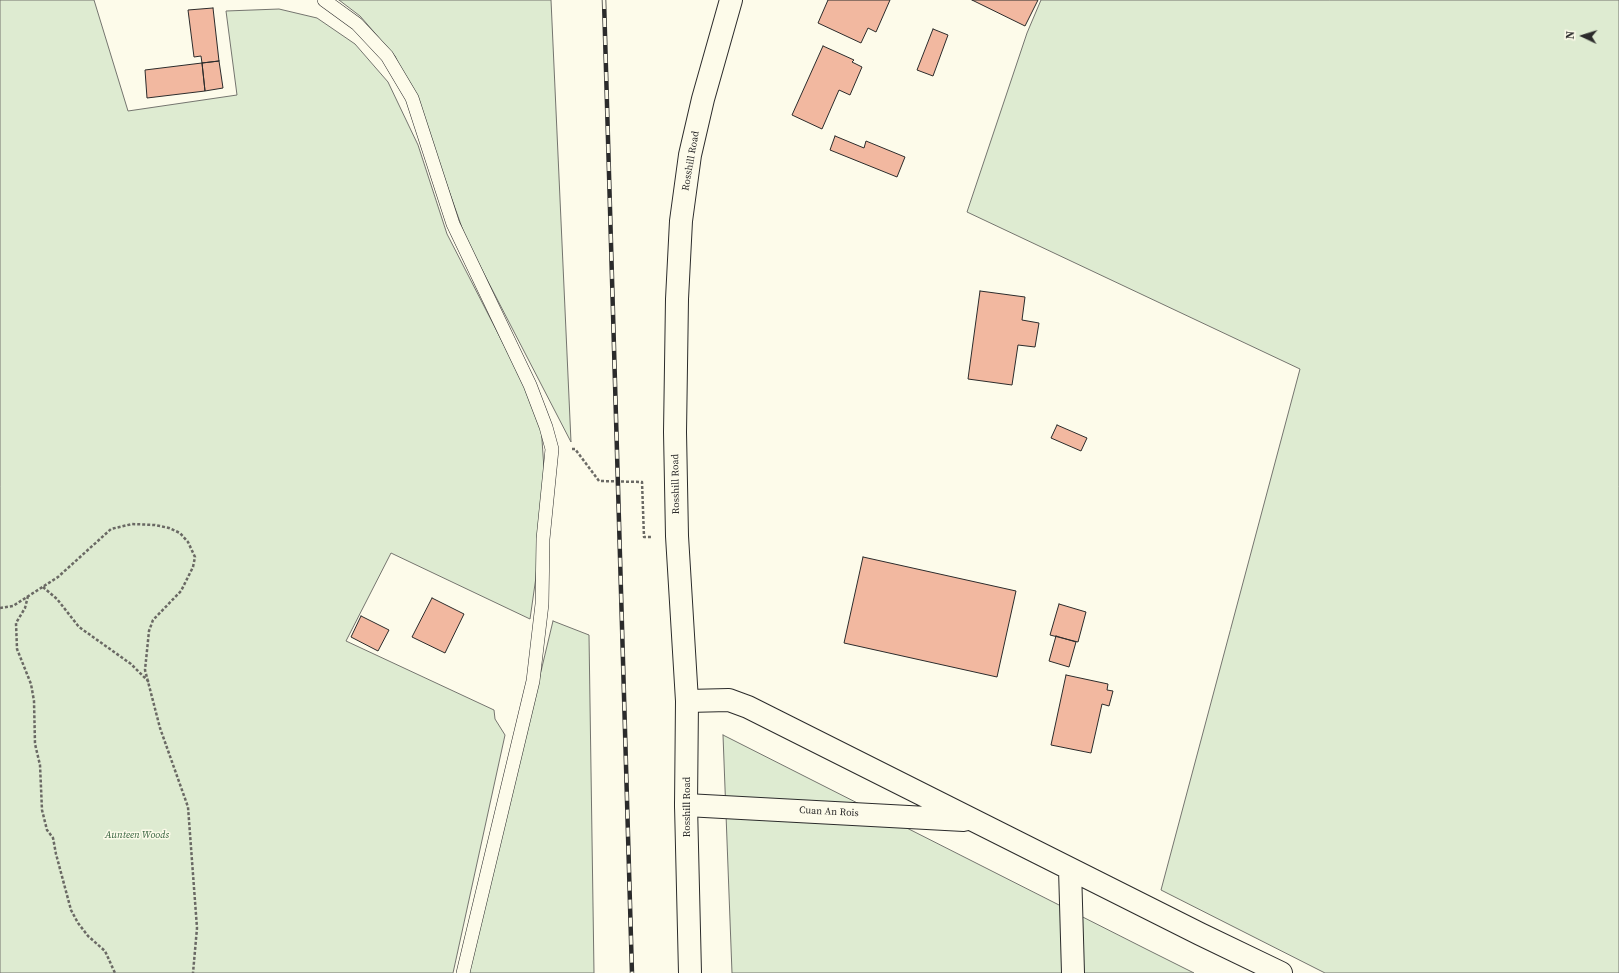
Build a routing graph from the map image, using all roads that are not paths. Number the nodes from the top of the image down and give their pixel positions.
1 (324, 0) edge
2 (732, 0) edge
3 (687, 701) junction
4 (686, 805) junction
5 (973, 820) junction
6 (1070, 869) junction
7 (463, 973) edge
8 (690, 973) edge
9 (1073, 973) edge
10 (1281, 973) edge

1 - 7 lane
2 - 3 street, Rosshill Road
3 - 4 street, Rosshill Road
3 - 5 street
4 - 5 street, Cuan An Rois
4 - 8 street, Rosshill Road
5 - 6 street
6 - 9 street
6 - 10 street

